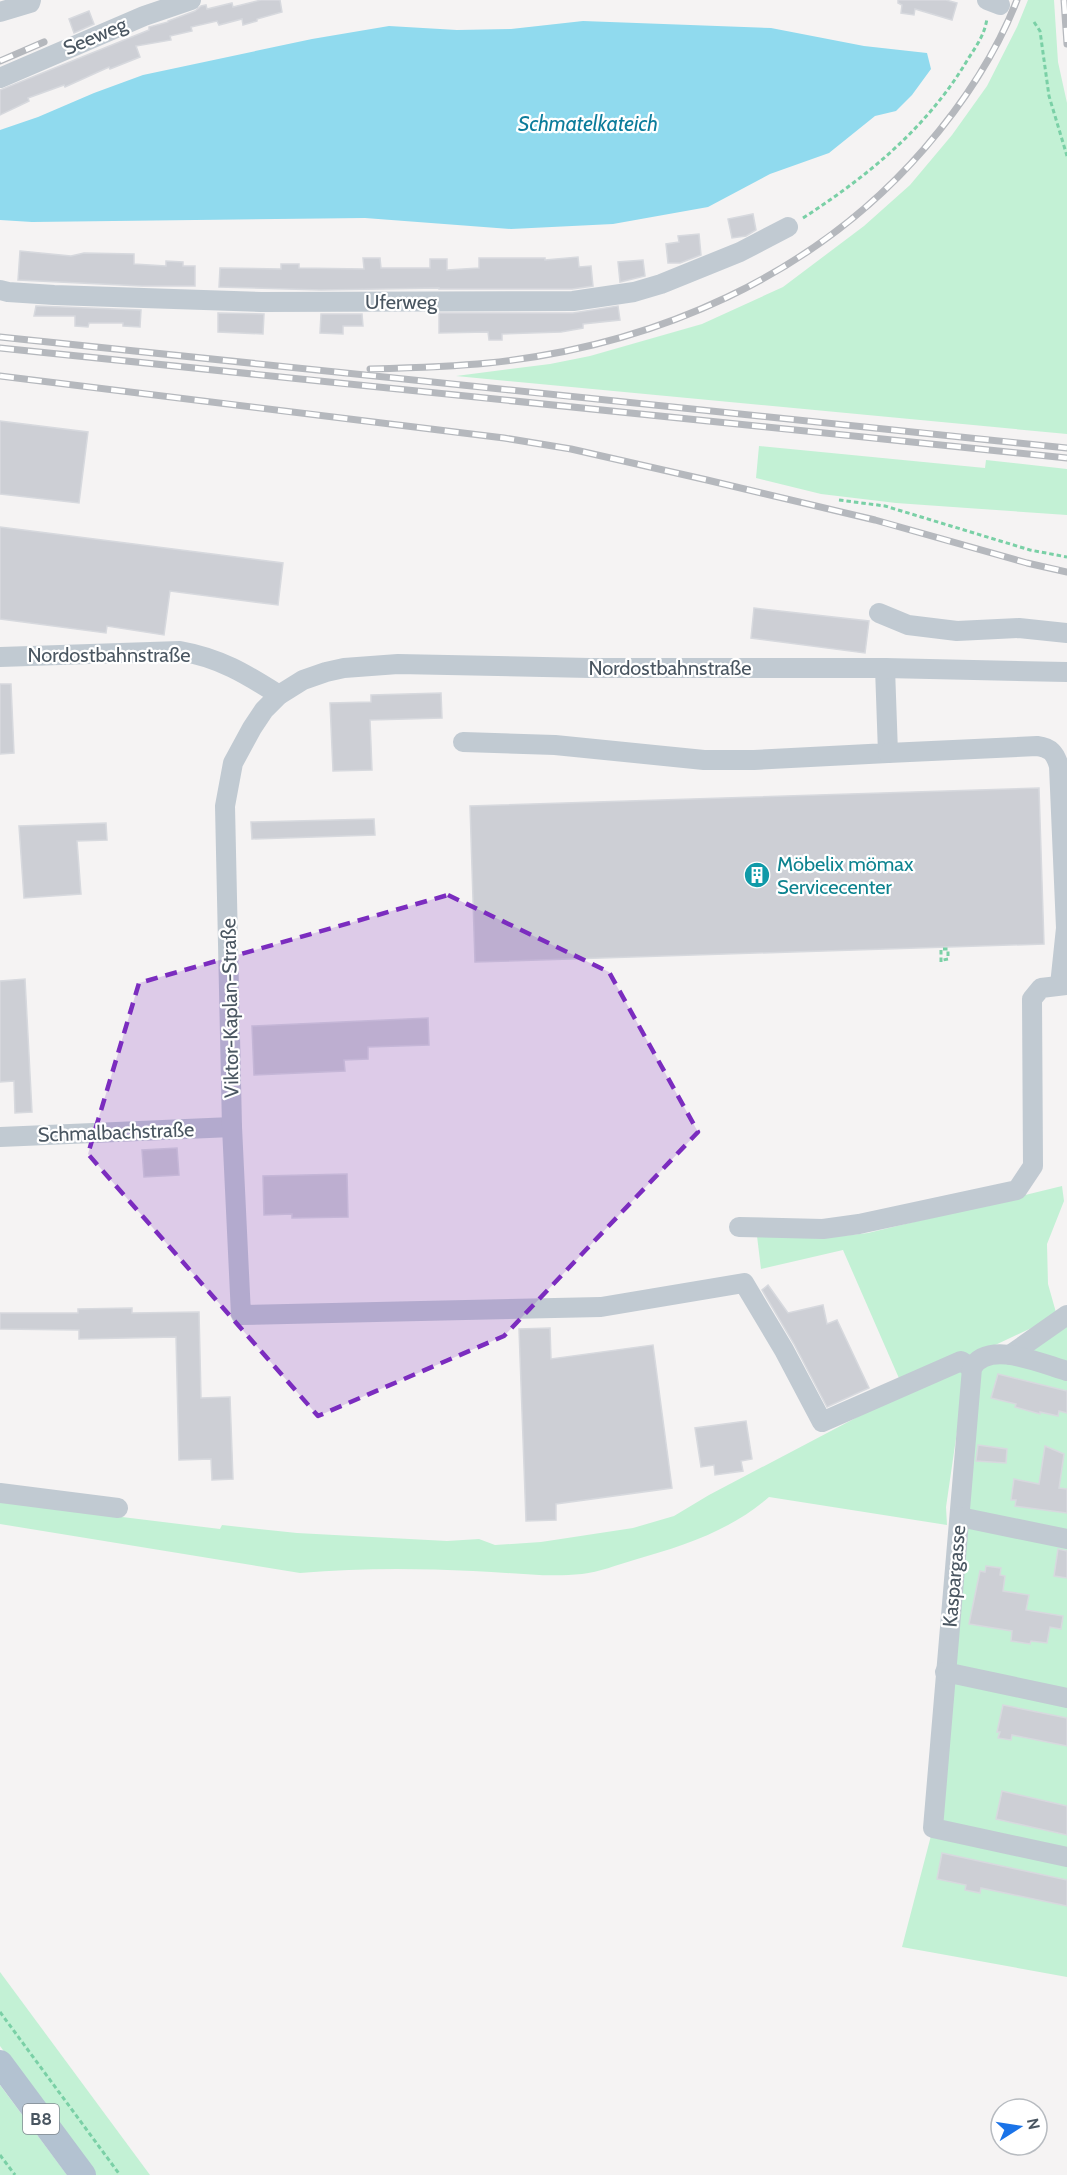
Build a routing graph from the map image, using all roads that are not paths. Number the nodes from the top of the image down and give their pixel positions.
1 (31, 0) edge
2 (191, 0) edge
3 (0, 12) edge
4 (0, 78) edge
5 (788, 227) road end
6 (0, 290) edge
7 (879, 614) dead end
8 (1067, 633) edge
9 (0, 657) edge
10 (885, 668) junction
11 (1067, 672) edge
12 (279, 695) junction
13 (264, 710) joint
14 (463, 742) dead end
15 (888, 753) junction
16 (1063, 985) edge
17 (232, 1127) junction
18 (0, 1137) edge
19 (739, 1227) dead end
20 (1067, 1314) edge
21 (1010, 1355) junction
22 (972, 1368) junction
23 (1067, 1371) edge
24 (0, 1493) edge
25 (118, 1508) dead end
26 (960, 1517) junction
27 (1067, 1539) edge
28 (945, 1672) junction
29 (1067, 1698) edge
30 (1067, 1857) edge
31 (0, 2062) edge
32 (82, 2175) edge

1 - 3 street
2 - 4 street, Seeweg
5 - 6 street, Uferweg
7 - 8 street
9 - 12 street, Nordostbahnstraße
10 - 11 street, Nordostbahnstraße
10 - 12 street, Nordostbahnstraße
10 - 15 street
12 - 13 street, Nordostbahnstraße
13 - 17 street, Viktor-Kaplan-Straße
14 - 15 street
15 - 16 street
16 - 19 street
17 - 18 street, Schmalbachstraße
17 - 22 street, Viktor-Kaplan-Straße
20 - 21 street
21 - 22 street
21 - 23 street
22 - 26 street, Kaspargasse
24 - 25 street
26 - 27 street
26 - 28 street, Kaspargasse
28 - 29 street
28 - 30 street, Kaspargasse
31 - 32 main road, B8

